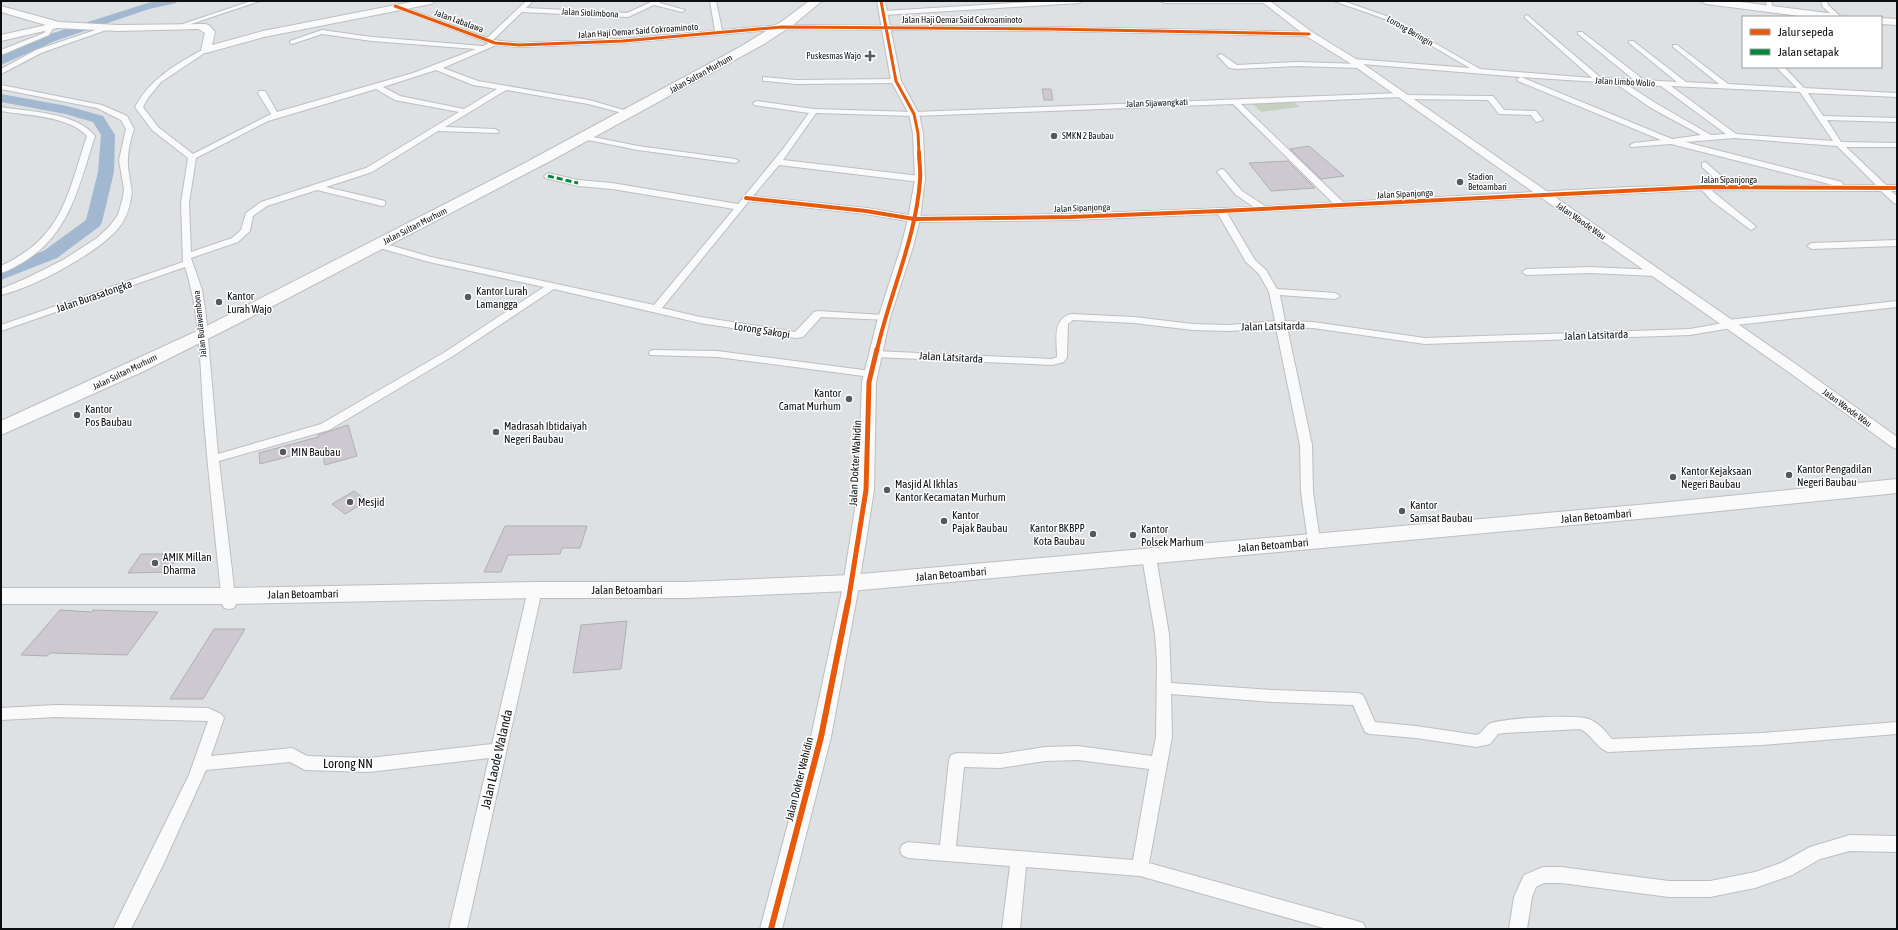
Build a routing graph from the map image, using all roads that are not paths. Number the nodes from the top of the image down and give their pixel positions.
1 (257, 1) edge
2 (407, 1) edge
3 (431, 1) edge
4 (530, 1) edge
5 (714, 1) edge
6 (816, 1) edge
7 (1079, 1) edge
8 (1164, 1) edge
9 (1265, 1) edge
10 (1338, 1) edge
11 (1706, 1) edge
12 (1824, 1) edge
13 (656, 2) edge
14 (1770, 5) edge
15 (395, 7) junction
16 (882, 7) edge
17 (1, 9) edge
18 (519, 10) junction
19 (682, 10) dead end
20 (1830, 16) edge
21 (1835, 16) edge
22 (1527, 17) dead end
23 (1882, 21) edge
24 (1897, 22) edge
25 (54, 26) junction
26 (180, 26) junction
27 (782, 27) junction
28 (107, 28) junction
29 (887, 28) junction
30 (719, 32) junction
31 (1580, 33) dead end
32 (1309, 34) junction
33 (1, 38) edge
34 (292, 42) dead end
35 (1631, 42) dead end
36 (490, 44) junction
37 (1675, 46) dead end
38 (206, 50) junction
39 (1, 53) edge
40 (1221, 56) dead end
41 (1357, 63) junction
42 (436, 68) junction
43 (1781, 68) edge
44 (1479, 71) junction
45 (1, 72) edge
46 (1510, 75) junction
47 (766, 79) dead end
48 (1599, 80) junction
49 (896, 81) junction
50 (1616, 81) junction
51 (1643, 83) junction
52 (1664, 84) junction
53 (1685, 85) junction
54 (376, 86) junction
55 (1, 87) edge
56 (1727, 87) junction
57 (504, 88) junction
58 (1804, 91) junction
59 (262, 93) dead end
60 (1897, 95) edge
61 (1402, 96) junction
62 (1234, 101) junction
63 (757, 103) dead end
64 (1, 109) edge
65 (464, 111) junction
66 (814, 111) junction
67 (630, 113) junction
68 (914, 114) junction
69 (275, 116) junction
70 (1821, 118) junction
71 (1539, 120) dead end
72 (1897, 120) edge
73 (436, 129) junction
74 (495, 131) dead end
75 (1734, 136) junction
76 (586, 137) junction
77 (1710, 137) junction
78 (1671, 141) junction
79 (1839, 144) junction
80 (1897, 145) edge
81 (1634, 146) dead end
82 (192, 157) junction
83 (735, 161) dead end
84 (776, 162) junction
85 (1705, 165) dead end
86 (1221, 172) dead end
87 (548, 176) dead end
88 (920, 179) junction
89 (317, 187) junction
90 (1704, 188) junction
91 (1730, 188) junction
92 (1849, 188) junction
93 (1883, 188) junction
94 (1897, 188) edge
95 (1542, 194) junction
96 (746, 198) junction
97 (1897, 201) edge
98 (382, 203) dead end
99 (1342, 206) junction
100 (739, 207) junction
101 (1264, 209) junction
102 (1221, 212) junction
103 (914, 219) junction
104 (1751, 228) dead end
105 (1897, 243) edge
106 (379, 244) junction
107 (1812, 246) dead end
108 (187, 260) junction
109 (1, 270) edge
110 (1527, 272) dead end
111 (1656, 273) junction
112 (551, 287) junction
113 (1, 292) edge
114 (1274, 292) junction
115 (1335, 296) dead end
116 (1897, 304) edge
117 (656, 309) junction
118 (884, 318) junction
119 (1282, 324) junction
120 (1730, 324) junction
121 (1, 328) edge
122 (202, 335) junction
123 (654, 353) dead end
124 (875, 354) junction
125 (871, 374) junction
126 (1, 428) edge
127 (1897, 444) edge
128 (213, 459) junction
129 (1897, 486) edge
130 (1897, 494) edge
131 (1494, 529) junction
132 (1314, 541) junction
133 (1150, 563) junction
134 (850, 587) junction
135 (534, 595) junction
136 (1, 596) edge
137 (229, 600) junction
138 (1, 603) edge
139 (1164, 688) junction
140 (1, 714) edge
141 (1897, 728) edge
142 (498, 750) junction
143 (1158, 763) junction
144 (201, 764) junction
145 (1897, 844) edge
146 (908, 850) dead end
147 (947, 853) junction
148 (1019, 858) junction
149 (1140, 868) junction
150 (122, 929) edge
151 (458, 929) edge
152 (771, 929) edge
153 (1011, 929) edge
154 (1357, 929) edge
155 (1518, 929) edge

1 - 26 street
2 - 15 main road
3 - 15 main road
4 - 18 street
5 - 30 street
6 - 27 highway, Jalan Sultan Murhum
7 - 16 street
8 - 9 street
9 - 32 street, Jalan Waode Wau
10 - 44 street, Lorong Beringin
11 - 14 highway
12 - 21 street
13 - 18 street, Jalan Siolimbona
13 - 19 street
14 - 20 highway
15 - 36 street, Jalan Labalawa
15 - 38 main road
16 - 29 street, Jalan Dokter Wahidin
17 - 25 main road
18 - 36 street
22 - 48 street
23 - 24 highway
25 - 28 main road
25 - 33 main road
25 - 39 street
26 - 28 main road
26 - 38 main road
27 - 29 street, Jalan Haji Oemar Said Cokroaminoto
27 - 30 street, Jalan Haji Oemar Said Cokroaminoto
27 - 67 highway, Jalan Sultan Murhum
28 - 45 street
29 - 32 street, Jalan Haji Oemar Said Cokroaminoto
29 - 49 street, Jalan Dokter Wahidin
30 - 36 street, Jalan Haji Oemar Said Cokroaminoto
31 - 51 street
32 - 41 street, Jalan Waode Wau
34 - 36 street, Jalan Haji Oemar Said Cokroaminoto
35 - 53 street
36 - 42 street, Jalan Labalawa
37 - 56 street
38 - 82 street
40 - 41 street, Jalan Limbo Wolio
41 - 44 street, Jalan Limbo Wolio
41 - 61 street, Jalan Waode Wau
42 - 54 street, Jalan Labalawa
42 - 57 street
43 - 58 street
44 - 46 street, Jalan Limbo Wolio
46 - 48 street, Jalan Limbo Wolio
46 - 78 street
47 - 49 street
48 - 50 street, Jalan Limbo Wolio
49 - 68 street, Jalan Dokter Wahidin
50 - 51 street, Jalan Limbo Wolio
50 - 77 street
51 - 52 street, Jalan Limbo Wolio
52 - 53 street, Jalan Limbo Wolio
52 - 75 street
53 - 56 street, Jalan Limbo Wolio
54 - 65 street
54 - 69 street, Jalan Labalawa
55 - 113 street
56 - 58 street, Jalan Limbo Wolio
57 - 65 street, Jalan Burasatongka
57 - 67 street
58 - 60 street, Jalan Limbo Wolio
58 - 70 street
59 - 69 street
61 - 62 street, Jalan Sijawangkati
61 - 71 street, Jalan Sijawangkati
61 - 95 street, Jalan Waode Wau
62 - 68 street, Jalan Sijawangkati
62 - 99 street
63 - 66 street, Jalan Sijawangkati
64 - 109 street
65 - 73 street, Jalan Burasatongka
66 - 68 street, Jalan Sijawangkati
66 - 84 street
67 - 76 highway, Jalan Sultan Murhum
68 - 88 street, Jalan Dokter Wahidin
69 - 82 street, Jalan Labalawa
70 - 72 street
70 - 79 street
73 - 74 street
73 - 89 street, Jalan Burasatongka
75 - 77 street
75 - 79 street
76 - 83 street
76 - 106 highway, Jalan Sultan Murhum
77 - 78 street
78 - 81 street
78 - 92 street
79 - 80 street
79 - 93 street
82 - 108 street, Jalan Bulawambona
84 - 88 street
84 - 96 street
85 - 91 street
86 - 101 street
87 - 100 street
88 - 103 street, Jalan Dokter Wahidin
89 - 98 street
89 - 108 street, Jalan Burasatongka
90 - 91 street, Jalan Sipanjonga
90 - 95 street, Jalan Sipanjonga
90 - 104 street
91 - 92 street, Jalan Sipanjonga
92 - 93 street, Jalan Sipanjonga
93 - 94 street, Jalan Sipanjonga
93 - 97 street
95 - 99 street, Jalan Sipanjonga
95 - 111 street, Jalan Waode Wau
96 - 100 street
96 - 103 street, Jalan Sipanjonga
99 - 101 street, Jalan Sipanjonga
100 - 117 street
101 - 102 street, Jalan Sipanjonga
102 - 103 street, Jalan Sipanjonga
102 - 114 street
103 - 118 street, Jalan Dokter Wahidin
105 - 107 street
106 - 112 street
106 - 122 highway, Jalan Sultan Murhum
108 - 121 street, Jalan Burasatongka
108 - 122 street, Jalan Bulawambona
110 - 111 street
111 - 120 street, Jalan Waode Wau
112 - 117 street
112 - 128 street
114 - 115 street
114 - 119 street
116 - 120 street, Jalan Latsitarda
117 - 118 street, Lorong Sakopi
118 - 124 street, Jalan Dokter Wahidin
119 - 120 street, Jalan Latsitarda
119 - 124 street, Jalan Latsitarda
119 - 132 street
120 - 127 street, Jalan Waode Wau
122 - 126 highway, Jalan Sultan Murhum
122 - 128 street, Jalan Bulawambona
123 - 125 street
124 - 125 street, Jalan Dokter Wahidin
125 - 134 street, Jalan Dokter Wahidin
128 - 137 street, Jalan Bulawambona
129 - 131 main road, Jalan Betoambari
130 - 131 main road, Jalan Betoambari
131 - 132 main road, Jalan Betoambari
131 - 133 main road, Jalan Betoambari
132 - 134 main road, Jalan Betoambari
133 - 134 main road, Jalan Betoambari
133 - 139 street
134 - 135 main road, Jalan Betoambari
134 - 152 street, Jalan Dokter Wahidin
135 - 137 main road, Jalan Betoambari
135 - 142 street, Jalan Laode Walanda
136 - 137 main road, Jalan Betoambari
137 - 138 main road, Jalan Betoambari
139 - 141 street
139 - 143 street
140 - 144 street
142 - 144 street, Lorong NN
142 - 151 street, Jalan Laode Walanda
143 - 147 street
143 - 149 street
144 - 150 street
145 - 155 street
146 - 147 street
147 - 148 street
148 - 149 street
148 - 153 street
149 - 154 street

